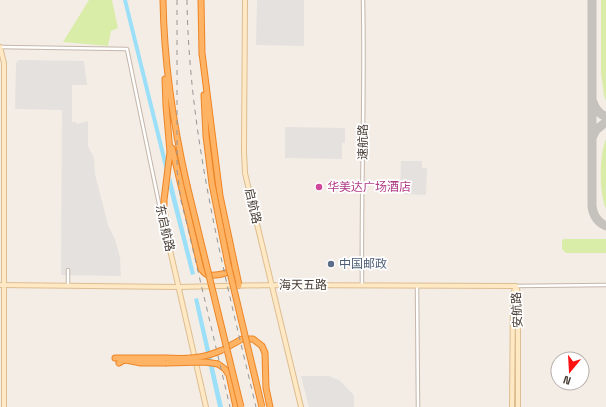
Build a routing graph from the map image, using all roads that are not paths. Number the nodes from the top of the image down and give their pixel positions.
1 (163, 0) edge
2 (201, 0) edge
3 (245, 0) edge
4 (363, 0) edge
5 (0, 48) edge
6 (202, 53) junction
7 (166, 64) junction
8 (170, 139) junction
9 (168, 241) junction
10 (234, 261) junction
11 (68, 270) dead end
12 (2, 285) edge
13 (272, 285) junction
14 (362, 285) junction
15 (417, 285) junction
16 (68, 286) junction
17 (239, 286) junction
18 (516, 286) junction
19 (606, 286) edge
20 (178, 287) junction
21 (115, 358) dead end
22 (165, 361) junction
23 (119, 363) dead end
24 (4, 407) edge
25 (206, 407) edge
26 (236, 407) edge
27 (241, 407) edge
28 (262, 407) edge
29 (270, 407) edge
30 (301, 407) edge
31 (418, 407) edge
32 (512, 407) edge
33 (518, 407) edge

1 - 7 highway
2 - 6 highway
3 - 13 street, 启航路
4 - 14 street, 速航路
5 - 9 street, 东启航路
5 - 12 street
6 - 10 highway
6 - 28 highway, bridge
7 - 8 highway
7 - 27 highway, bridge
8 - 9 highway
8 - 10 highway
9 - 20 street, 东启航路
10 - 17 highway
11 - 16 street
12 - 16 street, 海天五路
12 - 24 street
13 - 14 street, 海天五路
13 - 17 street, 海天五路
13 - 30 street, 启航路
14 - 15 street, 海天五路
15 - 18 street, 海天五路
15 - 31 street
16 - 20 street, 海天五路
17 - 20 street, 海天五路
18 - 19 street, 海天五路
18 - 32 street, 安航路
18 - 33 street, 安航路
20 - 25 street, 东启航路
21 - 22 highway
22 - 23 highway
22 - 26 highway, bridge
22 - 29 highway, bridge

